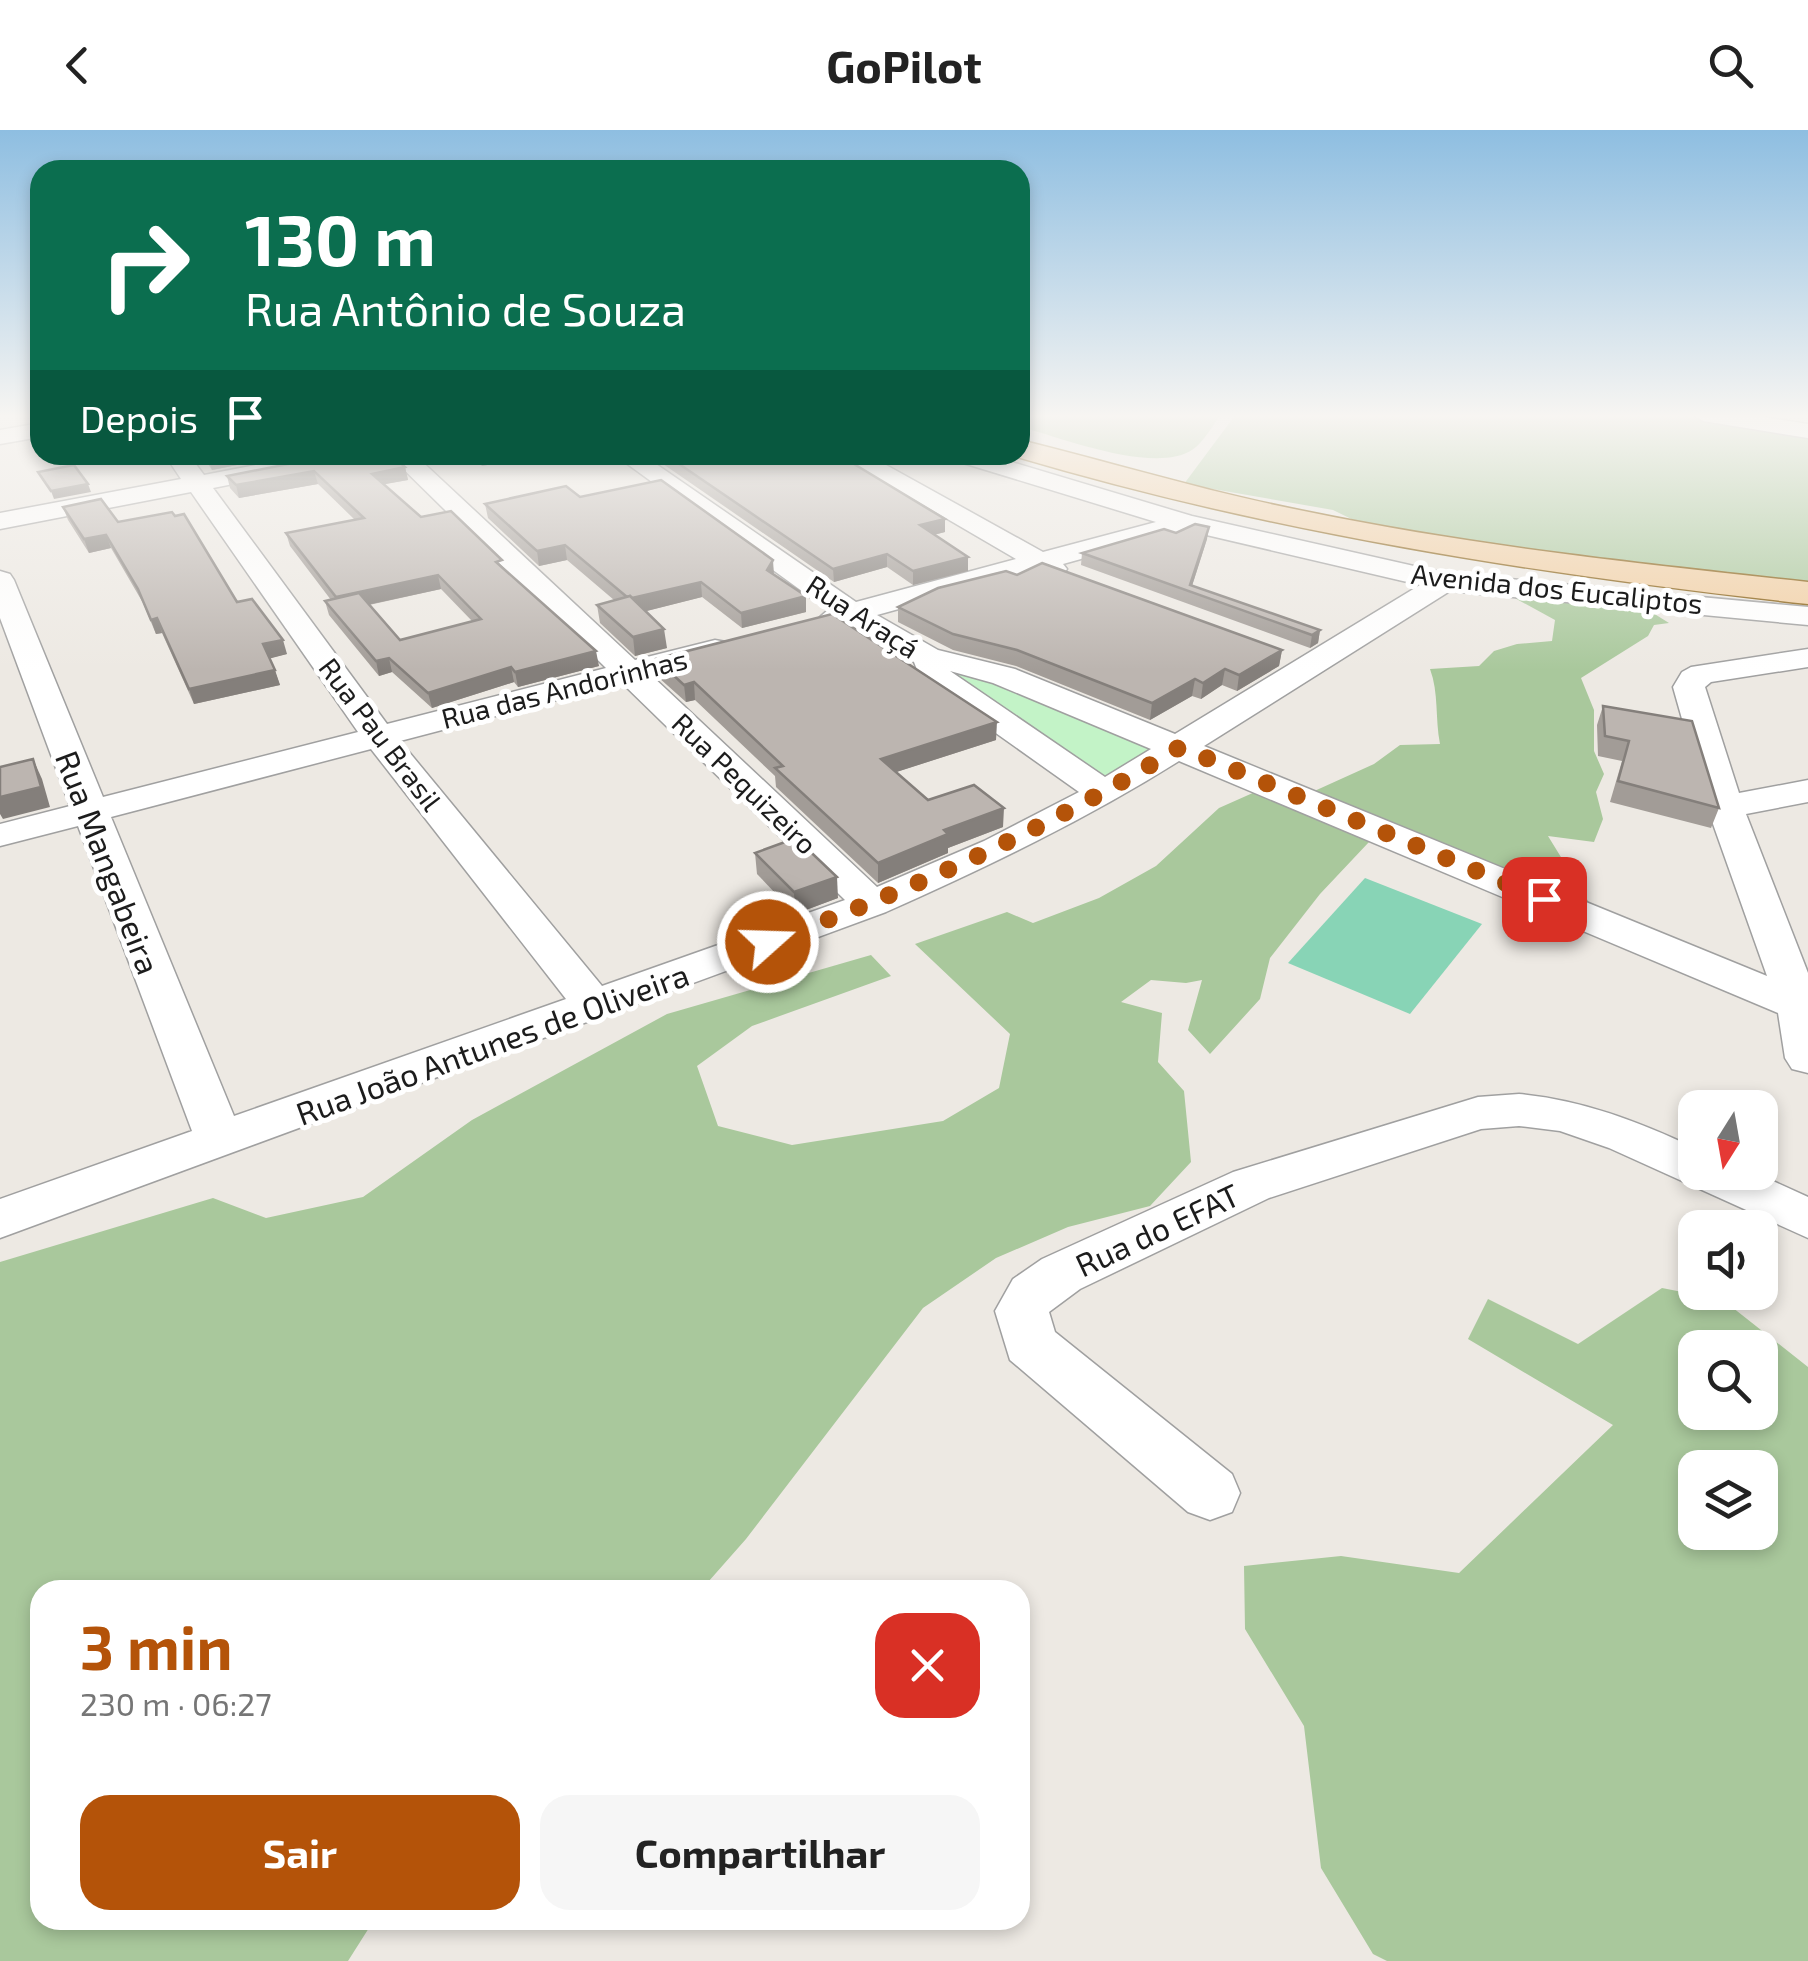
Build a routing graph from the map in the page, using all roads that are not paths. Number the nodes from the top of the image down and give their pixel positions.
1 (109, 499) edge
2 (210, 499) edge
3 (447, 499) edge
4 (691, 499) edge
5 (928, 499) edge
6 (1110, 499) edge
7 (1210, 499) edge
8 (0, 521) edge
9 (1185, 522) junction
10 (1041, 564) junction
11 (1077, 578) edge
12 (0, 580) edge
13 (1445, 582) junction
14 (1808, 592) edge
15 (852, 613) junction
16 (1808, 616) edge
17 (796, 628) edge
18 (740, 642) edge
19 (929, 658) junction
20 (1808, 658) edge
21 (628, 672) junction
22 (378, 736) junction
23 (1180, 747) junction
24 (1808, 791) edge
25 (1104, 793) junction
26 (1726, 806) junction
27 (88, 812) junction
28 (0, 835) edge
29 (872, 904) junction
30 (1791, 934) edge
31 (594, 1006) junction
32 (1804, 1007) edge
33 (1808, 1058) edge
34 (220, 1142) junction
35 (1678, 1160) edge
36 (1745, 1190) edge
37 (1808, 1219) edge
38 (0, 1220) edge
39 (1210, 1493) dead end

1 - 8 street
2 - 22 street, Rua Pau Brasil
3 - 21 street, Rua Pequizeiro
4 - 15 street, Rua Araçá
5 - 10 street
6 - 9 street, Avenida dos Eucaliptos
7 - 14 main road
9 - 10 street
9 - 13 street, Avenida dos Eucaliptos
10 - 11 street
10 - 15 street
12 - 27 street, Rua Mangabeira
13 - 16 street, Avenida dos Eucaliptos
13 - 23 street, Rua João Antunes de Oliveira
15 - 17 street
15 - 19 street, Rua Araçá
18 - 21 street, Rua das Andorinhas
19 - 23 street, Rua Araçá
19 - 25 street
20 - 26 street
21 - 22 street, Rua das Andorinhas
21 - 29 street, Rua Pequizeiro
22 - 27 street, Rua das Andorinhas
22 - 31 street, Rua Pau Brasil
23 - 25 street, Rua João Antunes de Oliveira
23 - 32 street, Rua Araçá
24 - 26 street
25 - 29 street, Rua João Antunes de Oliveira
26 - 30 street
27 - 28 street, Rua das Andorinhas
27 - 34 street, Rua Mangabeira
29 - 31 street, Rua João Antunes de Oliveira
30 - 32 street
31 - 34 street, Rua João Antunes de Oliveira
32 - 33 street
34 - 38 street, Rua João Antunes de Oliveira
35 - 39 street, Rua do EFAT
36 - 37 street

